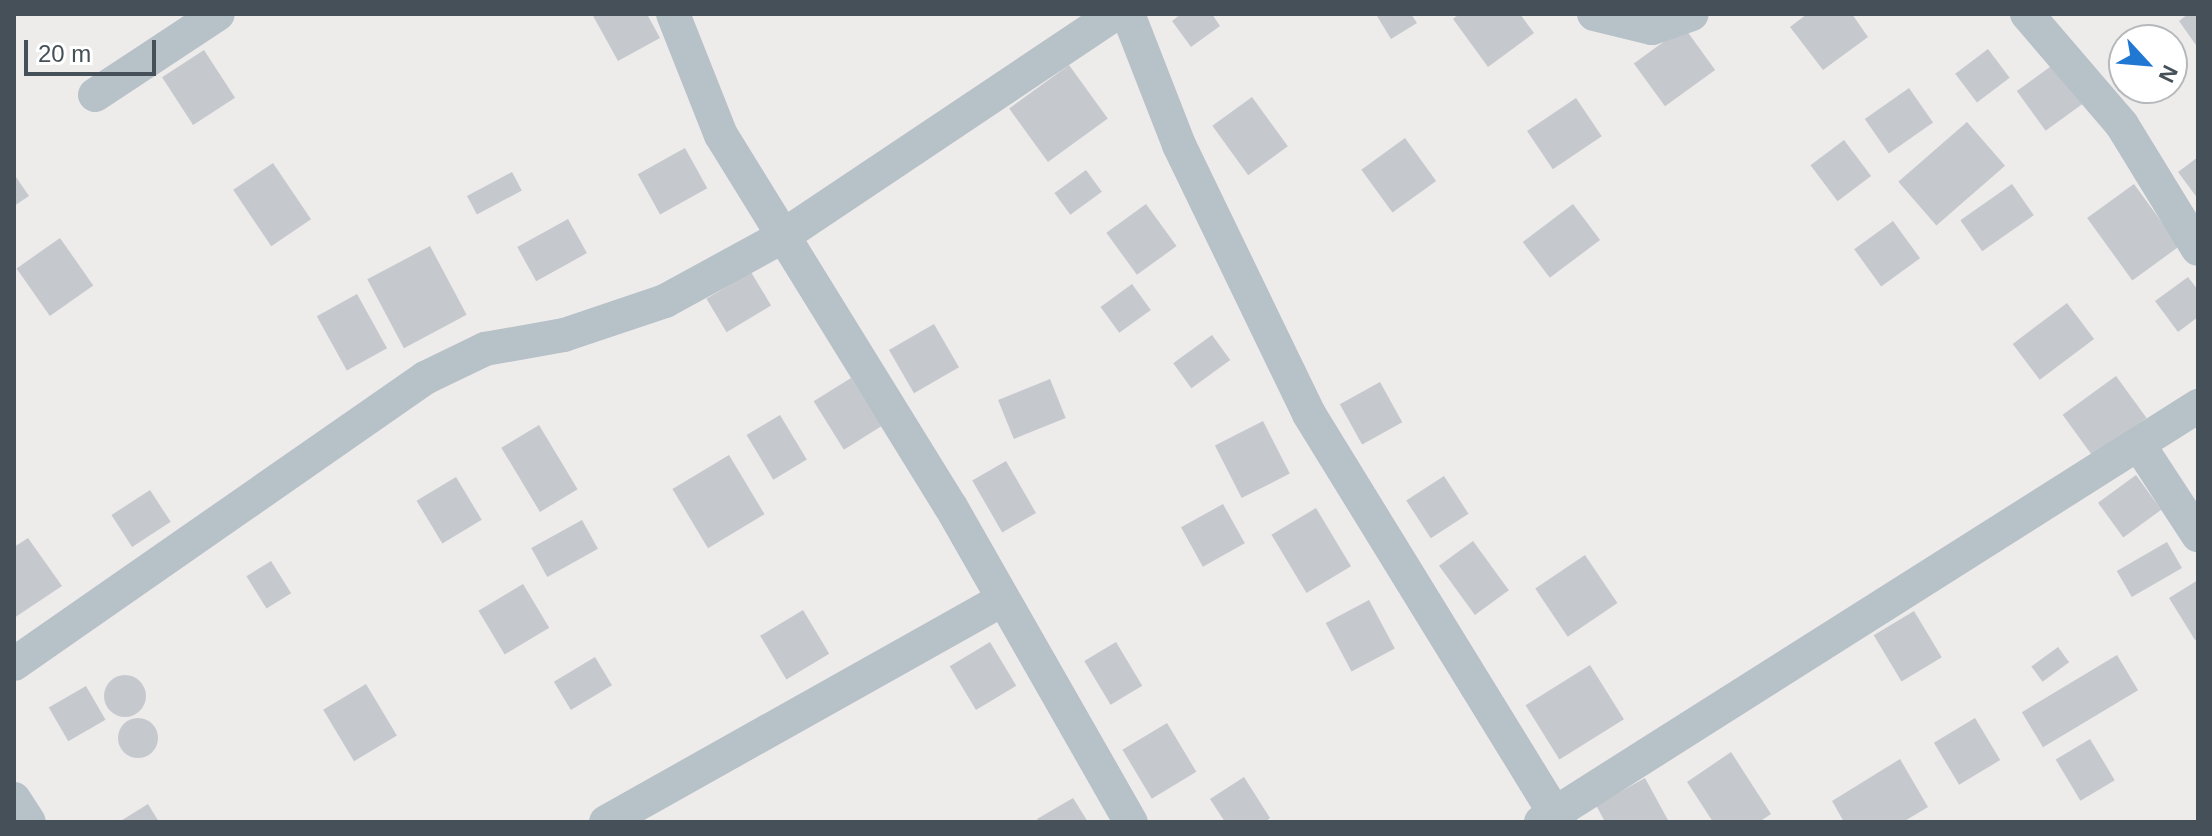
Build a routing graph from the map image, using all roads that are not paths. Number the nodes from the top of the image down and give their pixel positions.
1 (218, 14) edge
2 (673, 14) edge
3 (1115, 14) edge
4 (1128, 14) edge
5 (1594, 14) edge
6 (1692, 14) edge
7 (2027, 14) edge
8 (95, 95) dead end
9 (780, 238) junction
10 (2198, 249) edge
11 (2198, 406) edge
12 (2139, 445) junction
13 (2198, 535) edge
14 (1003, 599) junction
15 (14, 664) edge
16 (14, 799) edge
17 (1552, 819) edge
18 (29, 822) edge
19 (606, 822) edge
20 (1131, 822) edge

1 - 8 street
2 - 9 street
3 - 9 street
4 - 17 street
5 - 6 street
7 - 10 street
9 - 14 street
9 - 15 street
11 - 12 street
12 - 13 street
12 - 17 street
14 - 19 street
14 - 20 street
16 - 18 street

